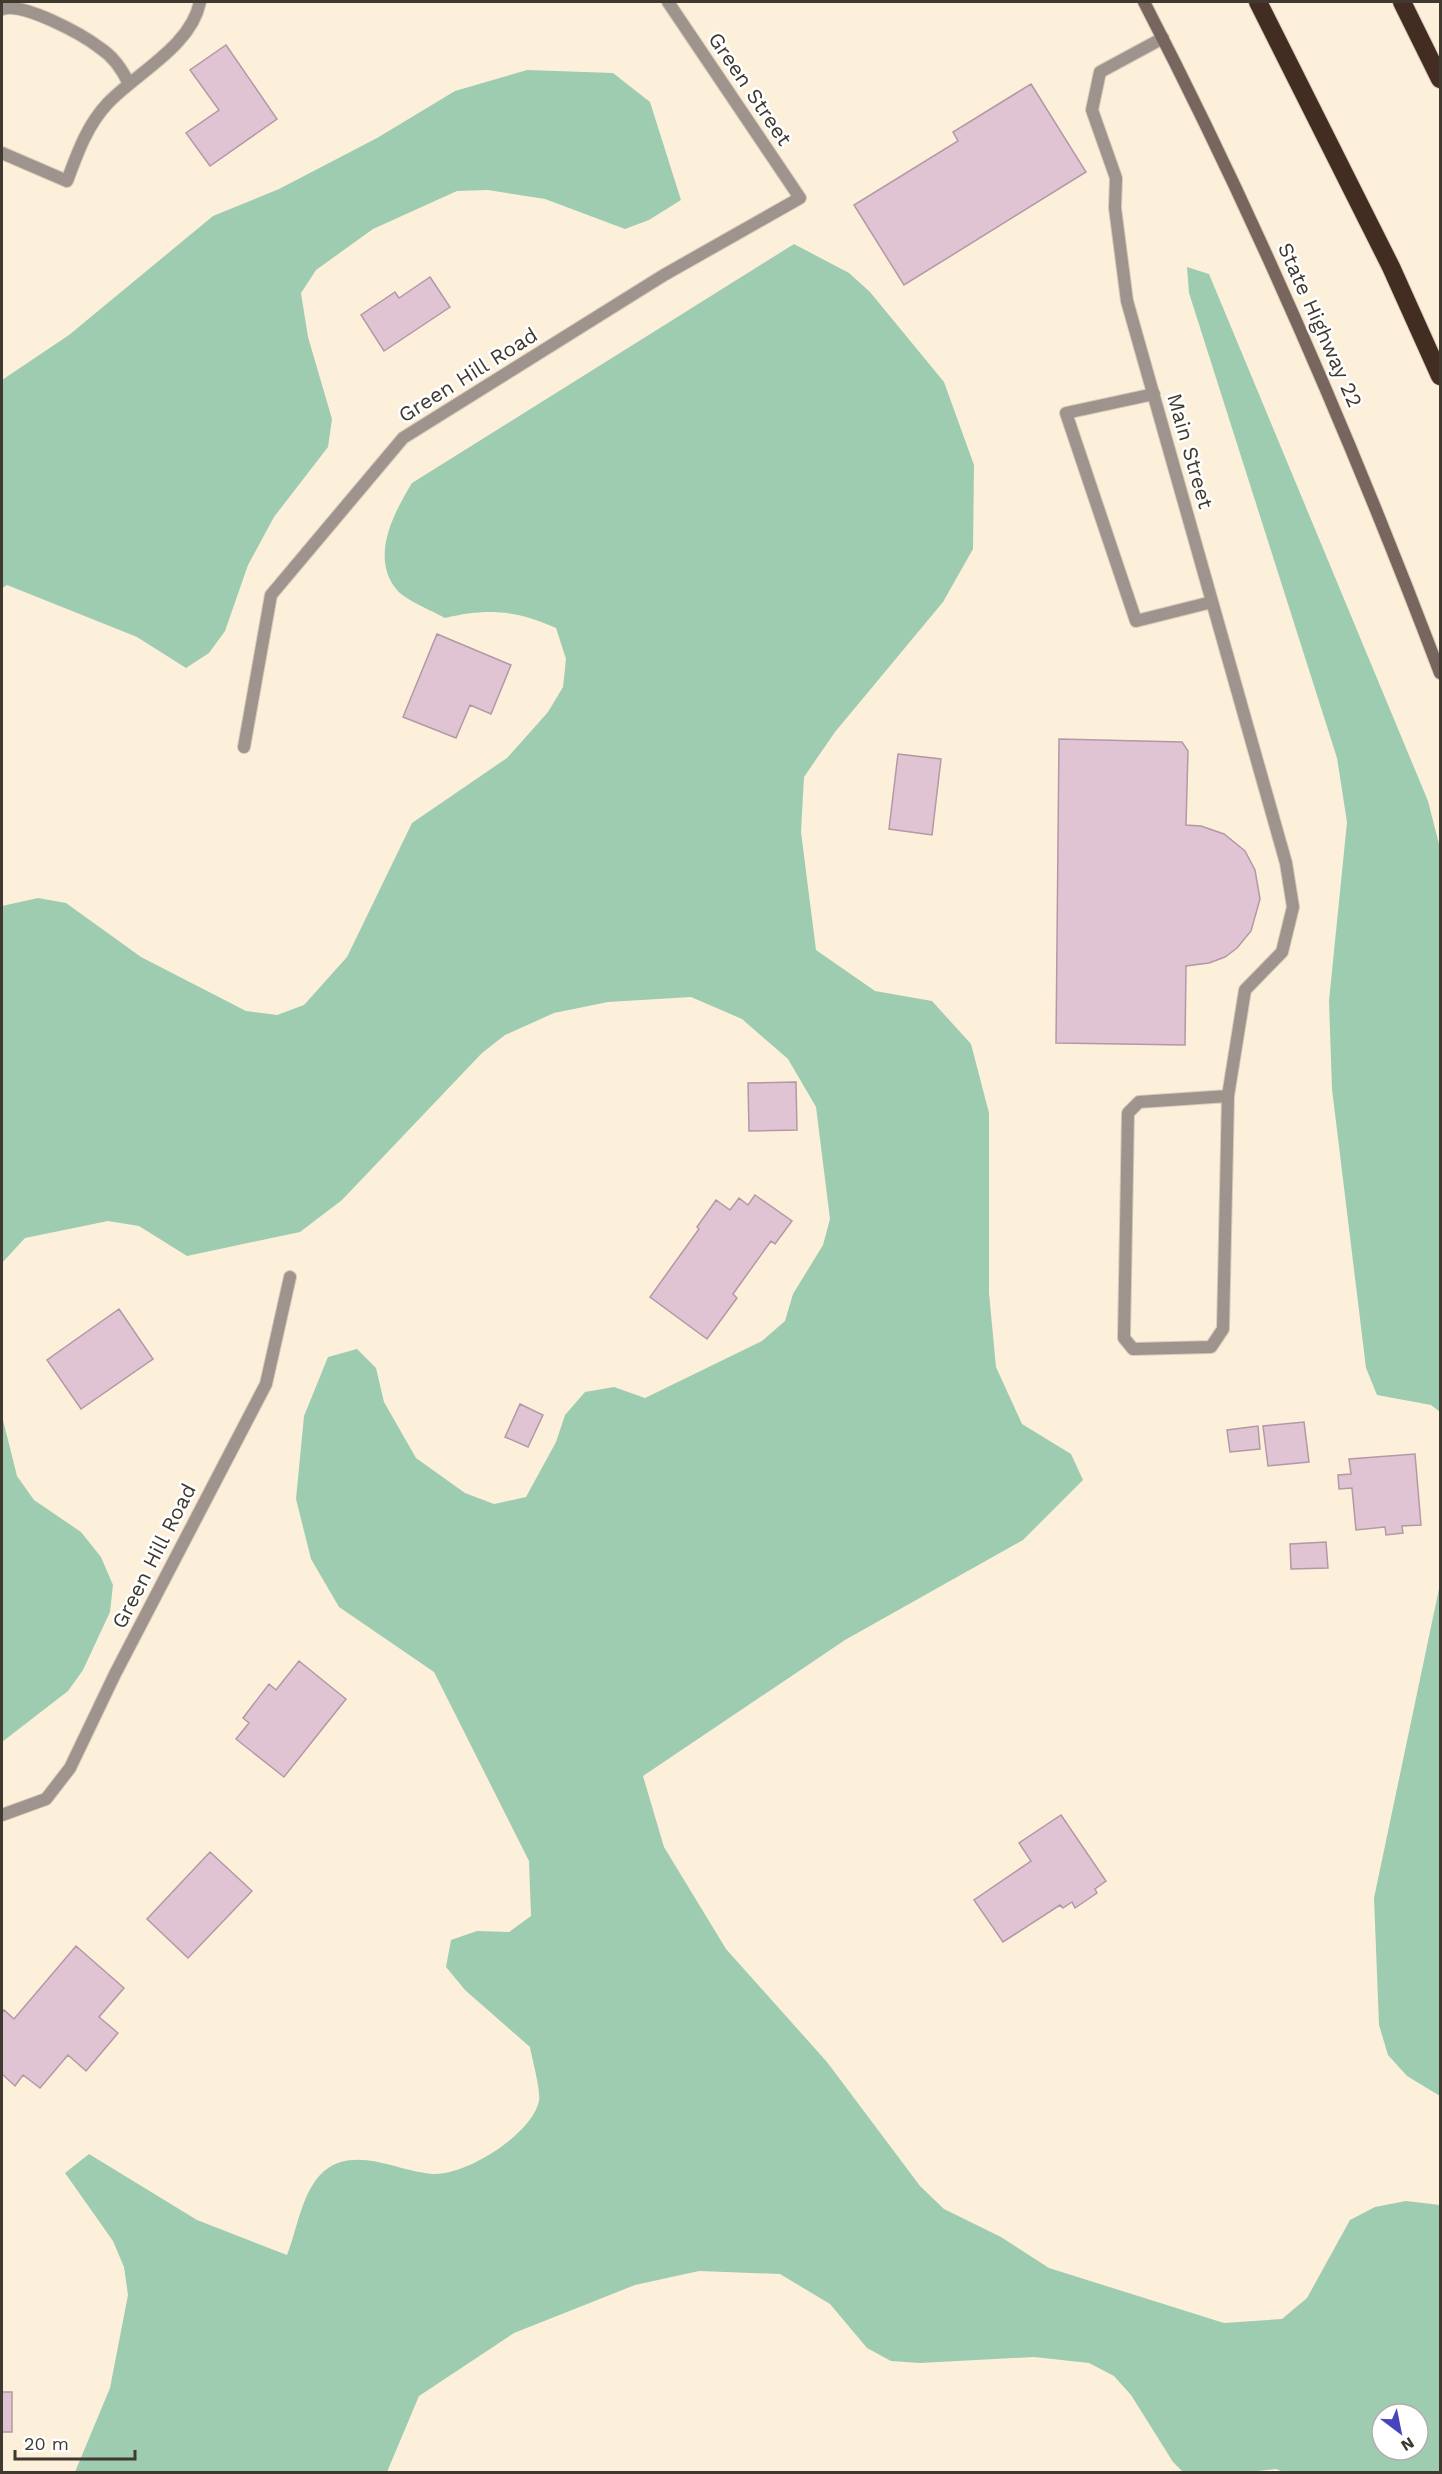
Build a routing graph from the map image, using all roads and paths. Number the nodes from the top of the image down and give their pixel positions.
1 (200, 2) edge
2 (668, 2) edge
3 (1144, 2) edge
4 (1258, 2) edge
5 (1402, 2) edge
6 (2, 9) edge
7 (1163, 38) junction
8 (1440, 79) edge
9 (129, 84) junction
10 (2, 153) edge
11 (800, 198) joint
12 (1440, 376) edge
13 (1154, 394) junction
14 (1212, 602) junction
15 (1440, 673) edge
16 (244, 747) dead end
17 (1228, 1096) junction
18 (290, 1277) dead end
19 (2, 1815) edge

1 - 9 street
2 - 11 street, Green Street
3 - 7 main road, State Highway 22
4 - 12 highway
5 - 8 highway
6 - 9 street
7 - 13 street, Main Street
7 - 15 main road, State Highway 22
9 - 10 street
11 - 16 street, Green Hill Road
13 - 14 street, Main Street
13 - 14 street
14 - 17 street, Main Street
17 - 17 street
18 - 19 street, Green Hill Road

